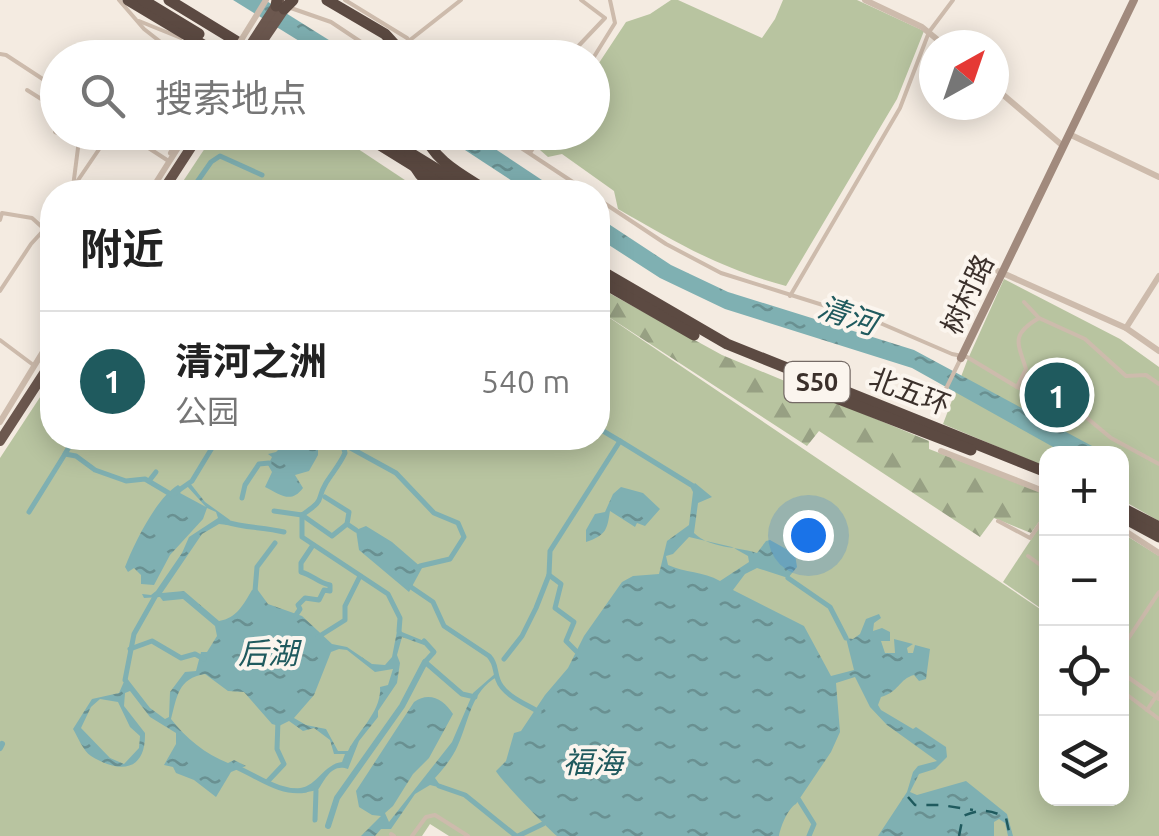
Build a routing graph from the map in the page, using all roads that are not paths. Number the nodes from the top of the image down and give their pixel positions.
1 (160, 0) edge
2 (169, 0) edge
3 (180, 0) edge
4 (327, 0) edge
5 (338, 0) edge
6 (346, 0) edge
7 (461, 0) edge
8 (581, 0) edge
9 (610, 0) edge
10 (865, 0) edge
11 (952, 0) edge
12 (1131, 0) edge
13 (130, 1) edge
14 (280, 3) edge
15 (135, 19) junction
16 (925, 30) edge
17 (930, 30) edge
18 (160, 40) edge
19 (187, 40) edge
20 (194, 40) edge
21 (200, 40) edge
22 (223, 40) edge
23 (235, 40) edge
24 (244, 40) edge
25 (248, 40) edge
26 (261, 40) edge
27 (358, 40) edge
28 (392, 40) edge
29 (393, 40) edge
30 (399, 40) edge
31 (421, 40) edge
32 (584, 40) edge
33 (604, 40) edge
34 (0, 54) edge
35 (919, 58) edge
36 (40, 77) edge
37 (27, 90) dead end
38 (40, 98) edge
39 (1009, 100) edge
40 (1069, 134) junction
41 (1062, 145) junction
42 (77, 150) edge
43 (99, 150) edge
44 (151, 150) edge
45 (174, 150) edge
46 (177, 150) edge
47 (190, 150) edge
48 (388, 150) edge
49 (406, 150) edge
50 (409, 150) edge
51 (416, 150) edge
52 (434, 150) edge
53 (526, 150) edge
54 (527, 150) edge
55 (532, 150) edge
56 (530, 153) junction
57 (166, 160) junction
58 (1159, 177) edge
59 (73, 180) edge
60 (78, 180) edge
61 (156, 180) edge
62 (158, 180) edge
63 (170, 180) edge
64 (425, 180) edge
65 (437, 180) edge
66 (456, 180) edge
67 (459, 180) edge
68 (471, 180) edge
69 (570, 180) edge
70 (610, 207) edge
71 (0, 220) edge
72 (40, 226) edge
73 (40, 237) edge
74 (1000, 272) junction
75 (1159, 276) edge
76 (610, 282) edge
77 (610, 283) edge
78 (0, 291) edge
79 (790, 296) junction
80 (1024, 302) dead end
81 (1039, 318) junction
82 (1126, 328) junction
83 (0, 340) edge
84 (1159, 351) edge
85 (40, 354) edge
86 (40, 354) edge
87 (960, 361) junction
88 (33, 365) junction
89 (40, 365) edge
90 (40, 379) edge
91 (1159, 384) edge
92 (1016, 388) junction
93 (941, 399) dead end
94 (0, 422) edge
95 (0, 441) edge
96 (941, 451) dead end
97 (1159, 464) edge
98 (1039, 469) edge
99 (1039, 477) edge
100 (1039, 489) edge
101 (1129, 512) edge
102 (1129, 520) edge
103 (998, 522) dead end
104 (1039, 525) edge
105 (1159, 527) edge
106 (1129, 534) edge
107 (1159, 538) edge
108 (1159, 554) edge
109 (1028, 556) dead end
110 (1039, 564) edge
111 (1159, 592) edge
112 (1152, 603) junction
113 (1159, 608) edge
114 (1129, 638) edge
115 (1129, 677) edge
116 (1129, 696) edge
117 (1158, 696) edge
118 (1147, 710) junction
119 (1159, 718) edge
120 (412, 836) edge
121 (468, 836) edge

1 - 22 highway
2 - 23 highway
3 - 24 highway
4 - 28 highway
5 - 30 highway
6 - 29 street
7 - 31 street
8 - 32 street
9 - 33 street
10 - 16 street
11 - 17 street
12 - 40 main road, 树村路
12 - 41 main road, 树村路
13 - 15 street
13 - 20 highway
13 - 21 highway
14 - 25 highway, bridge
14 - 26 highway, bridge
14 - 27 street
15 - 18 street
15 - 19 street
34 - 36 street
35 - 79 street
37 - 38 street
39 - 41 street
40 - 41 main road, 树村路
40 - 58 street
41 - 74 main road, 树村路
42 - 59 street
43 - 60 street
44 - 57 street
45 - 57 street
46 - 62 highway
47 - 63 highway
48 - 65 highway
49 - 66 highway
50 - 64 highway, bridge
51 - 67 highway
52 - 68 highway
53 - 56 street
54 - 56 street
55 - 56 street
56 - 69 street
57 - 61 street
70 - 79 street
71 - 72 street
73 - 78 street
74 - 82 street
74 - 87 main road, 树村路
75 - 82 street
76 - 98 highway, 北五环 / S50
77 - 99 highway, 北五环 / S50
79 - 87 street
80 - 81 street
81 - 91 street
81 - 92 street
82 - 84 street
83 - 88 street
85 - 88 street
86 - 94 street
87 - 92 street
87 - 93 street
88 - 94 street
89 - 94 highway
90 - 95 highway
92 - 97 street
96 - 100 street
101 - 105 highway
102 - 107 highway
103 - 104 street
106 - 108 street
109 - 110 street
111 - 112 street
112 - 113 street
112 - 114 street
115 - 117 street
116 - 118 street
117 - 118 street
118 - 119 street
120 - 121 street

